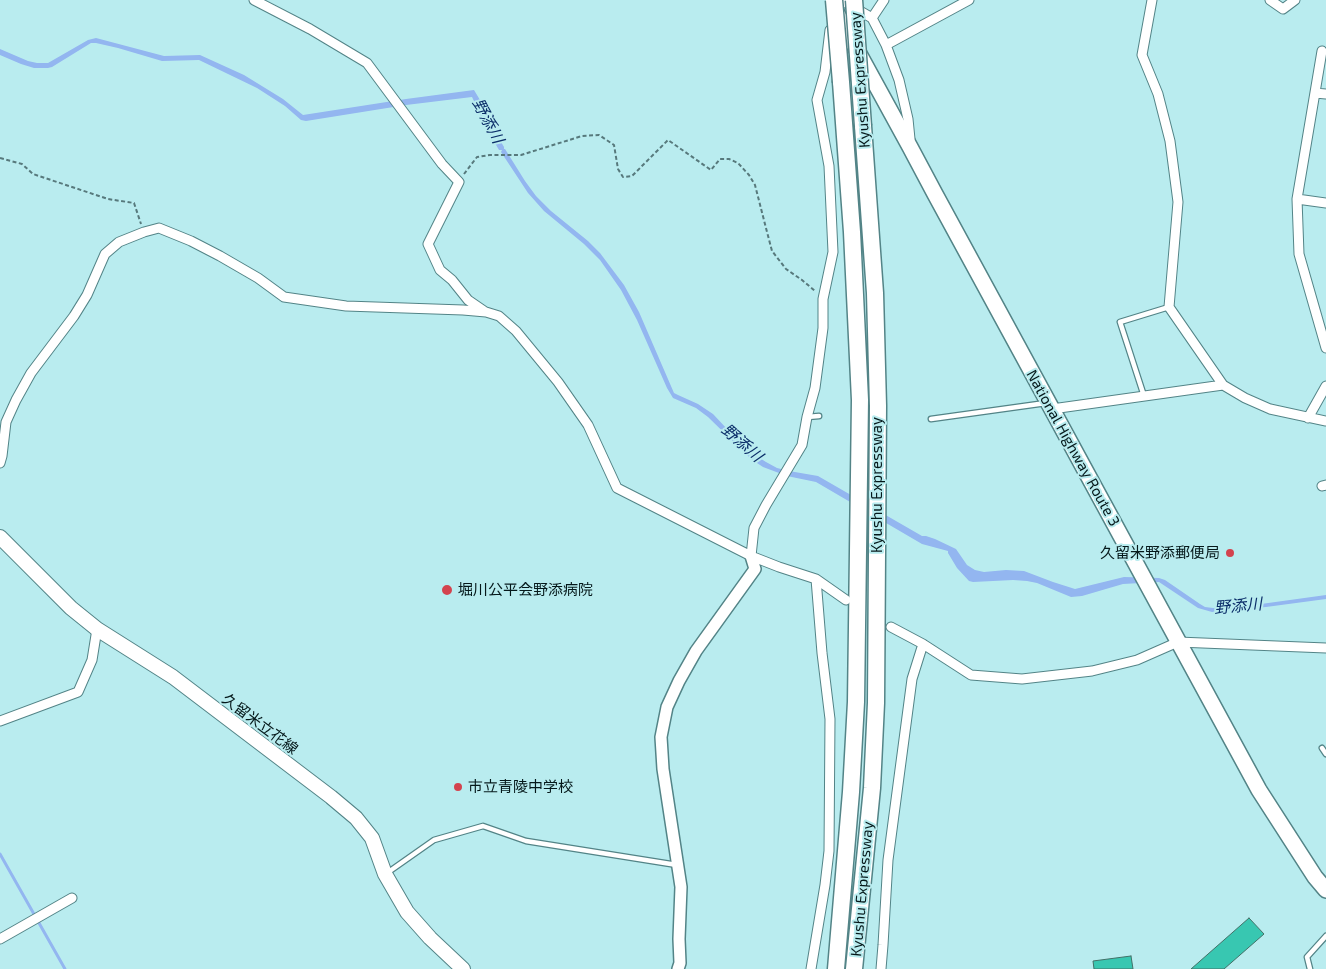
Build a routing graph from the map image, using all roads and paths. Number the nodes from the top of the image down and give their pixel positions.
1 (254, 0) edge
2 (854, 0) edge
3 (884, 0) edge
4 (969, 0) edge
5 (1152, 0) edge
6 (1270, 0) edge
7 (1295, 0) edge
8 (834, 1) edge
9 (872, 18) junction
10 (886, 45) junction
11 (1322, 51) dead end
12 (1315, 92) junction
13 (1326, 94) edge
14 (910, 147) junction
15 (0, 158) edge
16 (458, 182) junction
17 (1297, 199) junction
18 (1326, 203) edge
19 (144, 232) junction
20 (822, 299) junction
21 (1169, 307) junction
22 (486, 312) junction
23 (1324, 331) edge
24 (1326, 348) edge
25 (1223, 385) junction
26 (1326, 386) edge
27 (1144, 396) junction
28 (1050, 406) junction
29 (818, 416) dead end
30 (808, 417) junction
31 (1308, 418) junction
32 (931, 419) dead end
33 (1326, 421) edge
34 (0, 464) edge
35 (0, 538) edge
36 (751, 556) junction
37 (816, 579) junction
38 (846, 600) dead end
39 (891, 627) dead end
40 (97, 629) junction
41 (1178, 642) junction
42 (923, 644) junction
43 (1326, 648) edge
44 (0, 721) edge
45 (1322, 748) dead end
46 (1326, 754) edge
47 (679, 865) junction
48 (385, 874) junction
49 (1326, 890) edge
50 (72, 898) dead end
51 (1326, 936) edge
52 (0, 939) edge
53 (463, 969) edge
54 (678, 969) edge
55 (811, 969) edge
56 (836, 969) edge
57 (854, 969) edge
58 (881, 969) edge
59 (1310, 969) edge

1 - 16 street
2 - 57 highway, Kyushu Expressway, bridge
3 - 9 street
4 - 10 street
5 - 21 street
6 - 7 street
8 - 9 street
8 - 14 highway, National Highway Route 3
8 - 20 street
8 - 56 highway, Kyushu Expressway, bridge
9 - 10 street
10 - 14 street
11 - 12 street
12 - 13 street
12 - 17 street
14 - 28 highway, National Highway Route 3
15 - 19 path
16 - 20 path
16 - 22 street
17 - 18 street
17 - 23 street
19 - 22 street
19 - 34 street
20 - 30 street
21 - 25 street
21 - 27 lane
22 - 36 street
23 - 24 street
25 - 27 street
25 - 31 street
26 - 31 street
27 - 28 street
28 - 32 lane
28 - 41 highway, National Highway Route 3
29 - 30 lane
30 - 36 street
31 - 33 street
35 - 40 main road, 久留米立花線
36 - 37 street
36 - 47 street
37 - 38 street
37 - 55 street
39 - 42 street
40 - 44 street
40 - 48 main road, 久留米立花線
41 - 42 street
41 - 43 street
41 - 49 highway, National Highway Route 3
42 - 58 street
45 - 46 lane
47 - 48 lane
47 - 54 street
48 - 53 main road, 久留米立花線
50 - 52 street
51 - 59 lane

